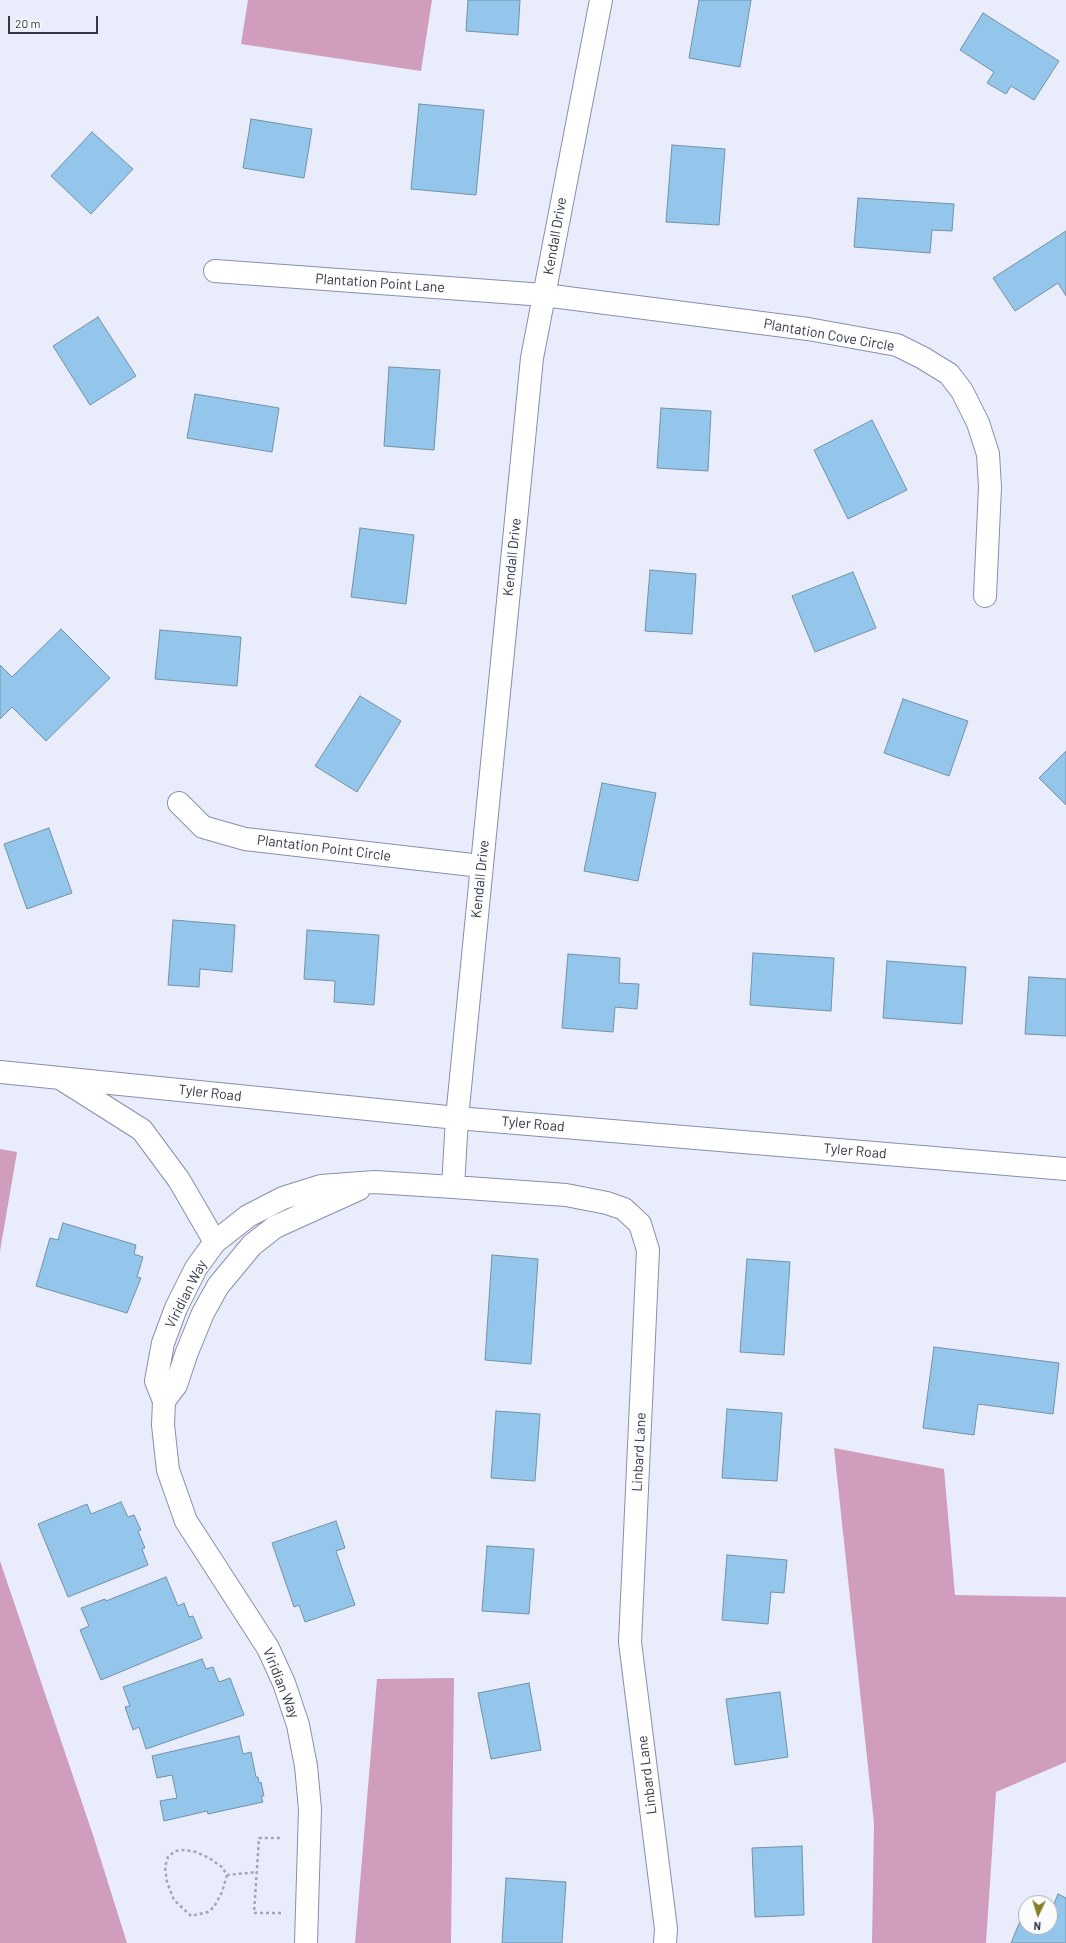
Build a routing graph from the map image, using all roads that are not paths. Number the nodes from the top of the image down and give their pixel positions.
1 (601, 0) edge
2 (215, 271) dead end
3 (544, 296) junction
4 (985, 596) dead end
5 (179, 803) dead end
6 (481, 866) junction
7 (0, 1072) edge
8 (59, 1078) junction
9 (457, 1118) junction
10 (1066, 1169) edge
11 (374, 1182) junction
12 (453, 1187) junction
13 (215, 1242) junction
14 (164, 1401) junction
15 (306, 1943) edge
16 (665, 1943) edge

1 - 3 street, Kendall Drive
2 - 3 street, Plantation Point Lane
3 - 4 street, Plantation Cove Circle
3 - 6 street, Kendall Drive
5 - 6 street, Plantation Point Circle
6 - 9 street, Kendall Drive
7 - 8 street, Tyler Road
8 - 9 street, Tyler Road
8 - 13 street
9 - 10 street, Tyler Road
9 - 12 street
11 - 12 street, Viridian Way
11 - 13 street, Viridian Way
11 - 14 street, Viridian Way
12 - 16 street, Linbard Lane
13 - 14 street, Viridian Way
14 - 15 street, Viridian Way

